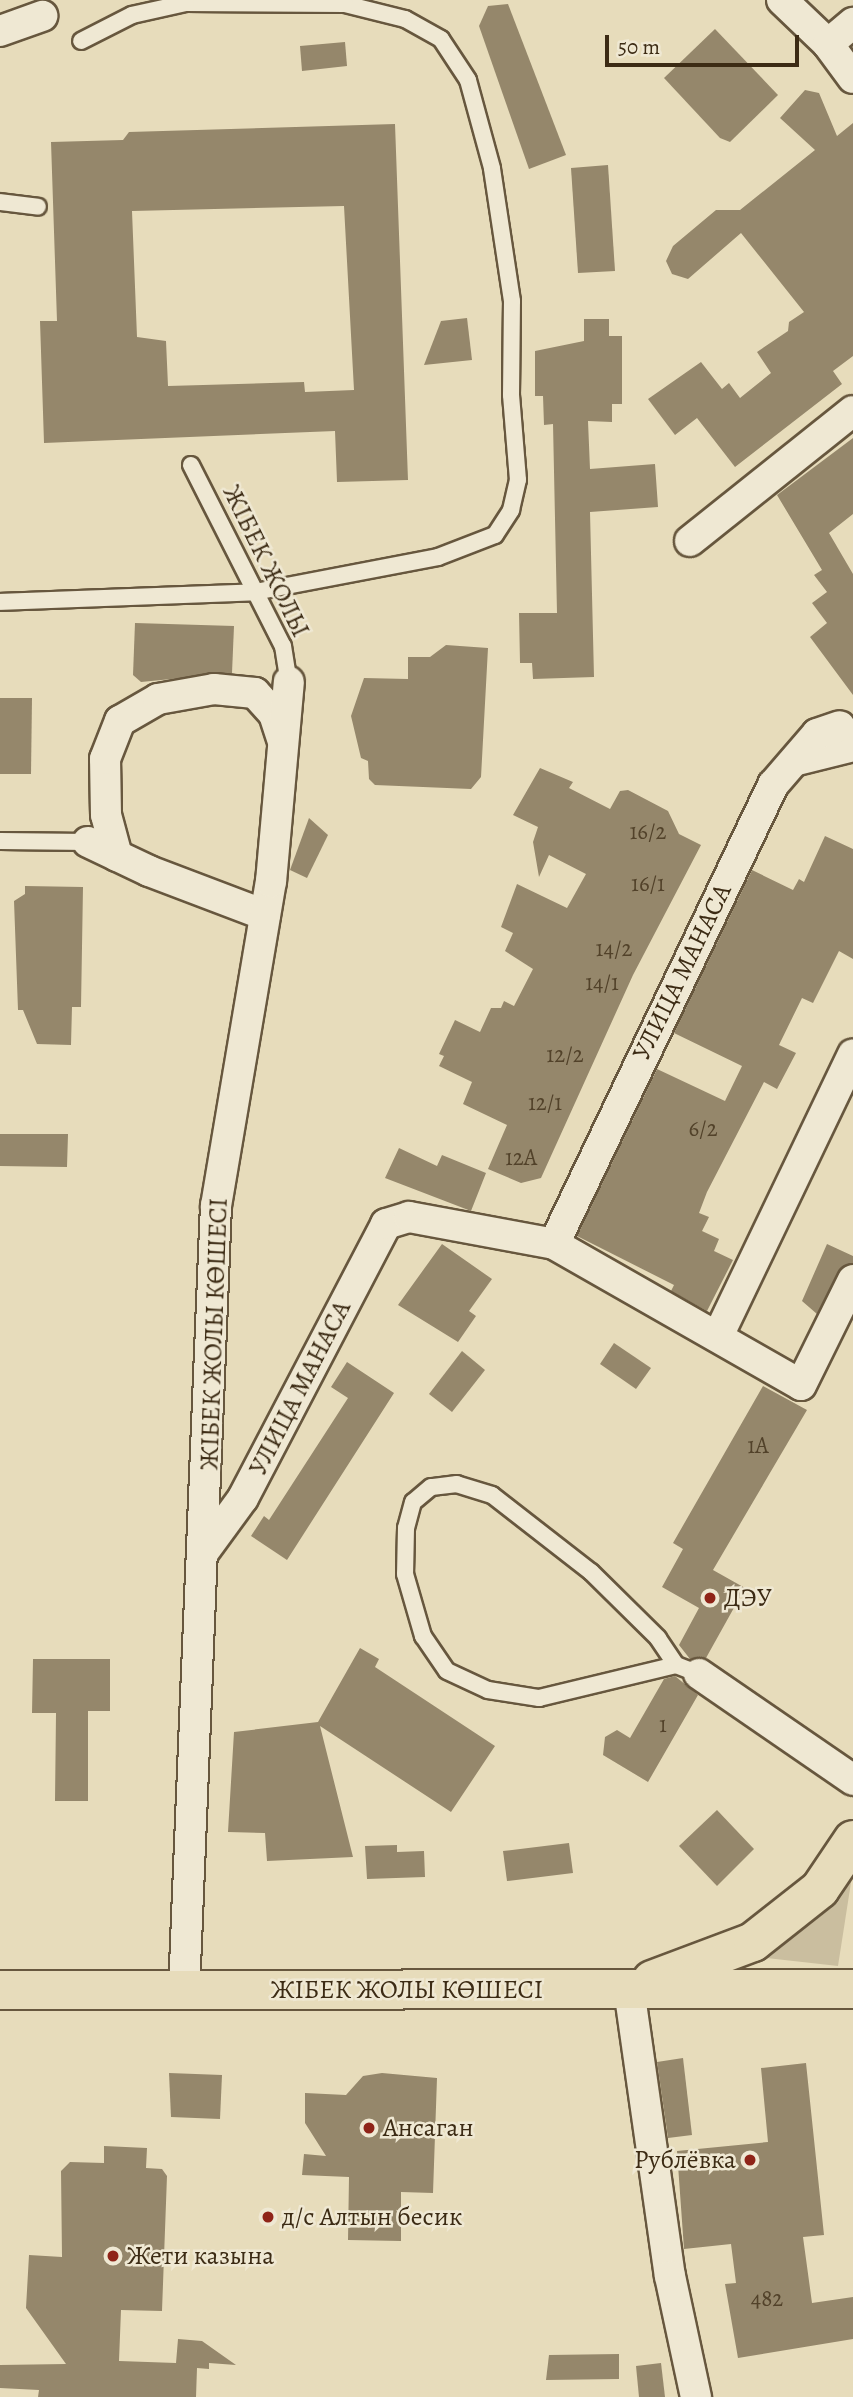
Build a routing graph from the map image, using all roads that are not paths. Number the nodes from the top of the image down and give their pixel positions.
1 (782, 0) edge
2 (42, 16) dead end
3 (853, 23) edge
4 (0, 31) edge
5 (82, 41) dead end
6 (828, 44) junction
7 (853, 78) edge
8 (0, 202) edge
9 (38, 207) dead end
10 (853, 411) edge
11 (191, 465) dead end
12 (690, 541) dead end
13 (255, 592) junction
14 (0, 602) edge
15 (289, 682) joint
16 (847, 736) edge
17 (284, 741) junction
18 (0, 841) edge
19 (88, 842) joint
20 (117, 856) junction
21 (265, 915) junction
22 (853, 1054) edge
23 (554, 1244) junction
24 (853, 1280) edge
25 (719, 1334) junction
26 (205, 1550) junction
27 (688, 1669) junction
28 (853, 1780) edge
29 (853, 1840) edge
30 (629, 1989) junction
31 (853, 1989) edge
32 (0, 1990) edge
33 (184, 1991) junction
34 (696, 2397) edge

1 - 6 street
2 - 4 street
3 - 6 street
5 - 13 lane
6 - 7 street
8 - 9 lane
10 - 12 street
11 - 13 lane, ЖІБЕК ЖОЛЫ
13 - 14 lane
13 - 15 lane, ЖІБЕК ЖОЛЫ
15 - 17 street, ЖІБЕК ЖОЛЫ КӨШЕСІ
16 - 23 street, УЛИЦА МАНАСА
17 - 20 street
17 - 21 street, ЖІБЕК ЖОЛЫ КӨШЕСІ
18 - 19 lane
19 - 20 street
20 - 21 street
21 - 26 street, ЖІБЕК ЖОЛЫ КӨШЕСІ
22 - 25 street
23 - 25 street, УЛИЦА МАНАСА
23 - 26 street, УЛИЦА МАНАСА
24 - 25 street, УЛИЦА МАНАСА
26 - 33 street, ЖІБЕК ЖОЛЫ КӨШЕСІ
27 - 27 lane
27 - 28 street
29 - 30 highway
30 - 31 highway, ЖІБЕК ЖОЛЫ КӨШЕСІ
30 - 33 highway, ЖІБЕК ЖОЛЫ КӨШЕСІ
30 - 34 street
32 - 33 highway, ЖІБЕК ЖОЛЫ КӨШЕСІ

